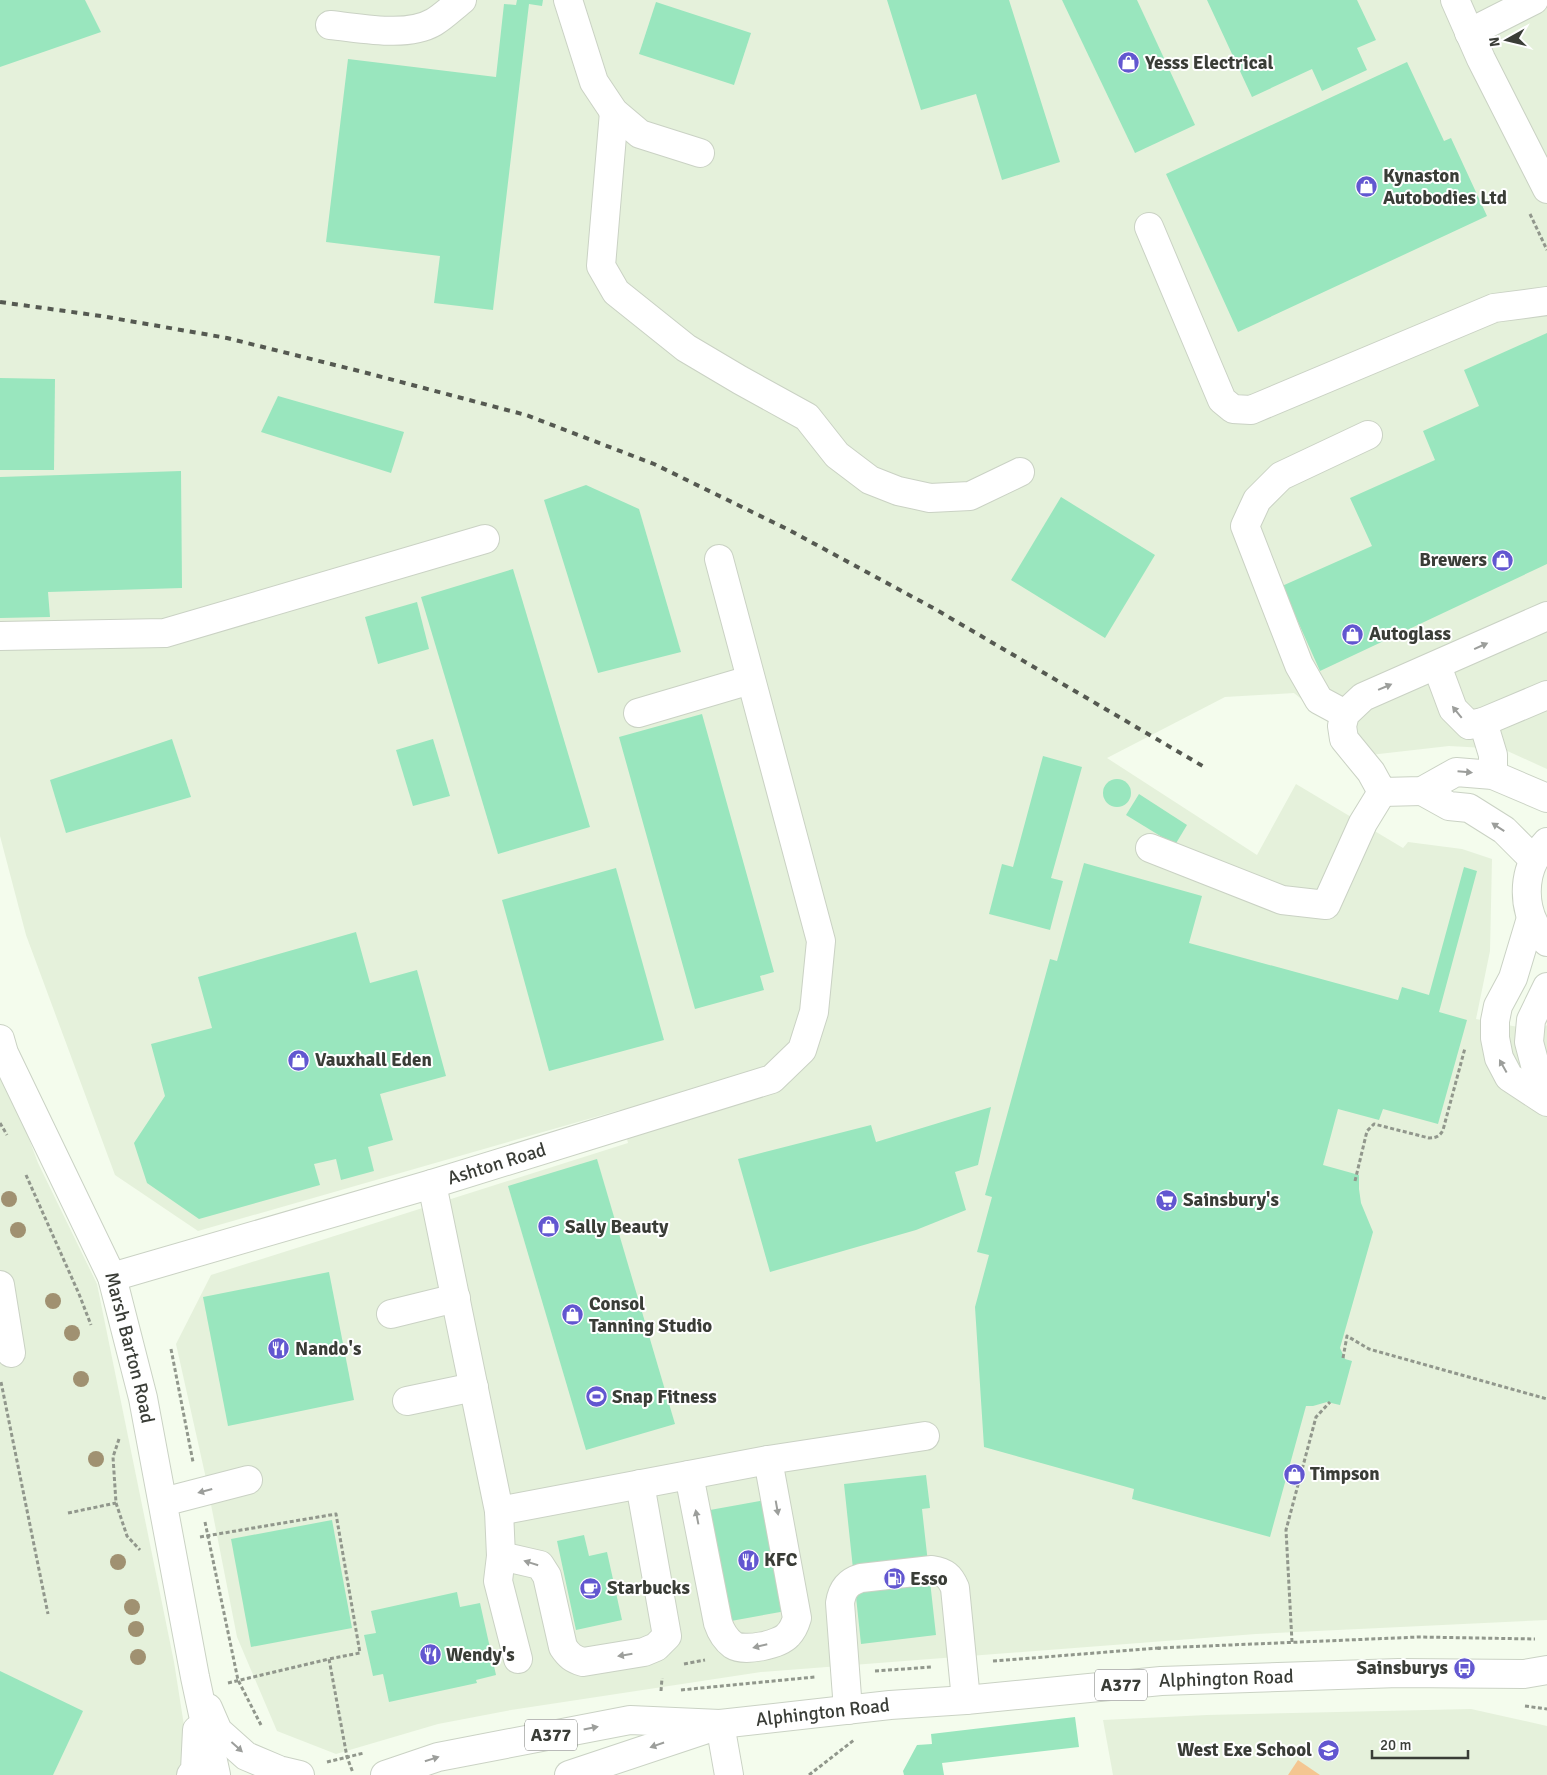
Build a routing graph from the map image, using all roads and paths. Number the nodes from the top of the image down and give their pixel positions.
1 (462, 0) edge
2 (568, 0) edge
3 (1455, 0) edge
4 (1534, 0) edge
5 (330, 25) dead end
6 (1469, 33) junction
7 (614, 112) junction
8 (700, 153) dead end
9 (1547, 189) edge
10 (1149, 227) dead end
11 (1547, 301) edge
12 (1368, 435) dead end
13 (1020, 472) dead end
14 (485, 538) dead end
15 (719, 559) dead end
16 (1547, 616) edge
17 (0, 636) edge
18 (1436, 666) junction
19 (750, 680) junction
20 (1547, 695) edge
21 (638, 714) dead end
22 (1345, 714) junction
23 (1483, 722) junction
24 (1493, 775) junction
25 (1422, 791) junction
26 (1382, 792) junction
27 (1547, 798) edge
28 (1150, 848) dead end
29 (1540, 851) edge
30 (1531, 918) junction
31 (1547, 942) edge
32 (1547, 987) edge
33 (1466, 1043) dead end
34 (1, 1048) edge
35 (1543, 1099) edge
36 (0, 1123) edge
37 (9, 1138) dead end
38 (24, 1170) dead end
39 (1355, 1181) dead end
40 (432, 1184) junction
41 (112, 1277) junction
42 (0, 1285) edge
43 (456, 1298) junction
44 (391, 1314) dead end
45 (92, 1330) dead end
46 (11, 1353) dead end
47 (1343, 1358) dead end
48 (0, 1379) edge
49 (474, 1387) junction
50 (1547, 1399) edge
51 (407, 1401) dead end
52 (1330, 1402) dead end
53 (120, 1433) dead end
54 (924, 1436) dead end
55 (768, 1460) junction
56 (689, 1475) junction
57 (248, 1480) dead end
58 (640, 1484) junction
59 (162, 1502) junction
60 (116, 1503) junction
61 (499, 1511) junction
62 (68, 1513) dead end
63 (214, 1535) dead end
64 (502, 1556) junction
65 (146, 1557) dead end
66 (48, 1614) dead end
67 (1292, 1642) dead end
68 (733, 1644) junction
69 (329, 1659) junction
70 (518, 1659) dead end
71 (680, 1665) dead end
72 (1539, 1675) edge
73 (662, 1676) dead end
74 (198, 1683) junction
75 (661, 1692) dead end
76 (966, 1700) junction
77 (848, 1710) junction
78 (720, 1724) junction
79 (191, 1775) edge
80 (216, 1775) edge
81 (300, 1775) edge
82 (354, 1775) edge
83 (385, 1775) edge
84 (569, 1775) edge
85 (729, 1775) edge

1 - 5 main road
2 - 7 main road
3 - 6 main road
4 - 6 main road
6 - 9 main road
7 - 8 main road
7 - 13 main road
10 - 11 main road
12 - 22 main road
14 - 17 main road
15 - 19 main road, Ashton Road
18 -> 16 main road
22 -> 18 main road
23 -> 18 main road
19 - 21 main road
19 - 40 main road, Ashton Road
20 - 23 main road
22 - 26 main road
23 - 24 main road
25 -> 24 main road
24 - 27 main road
25 - 26 main road
29 -> 25 main road
26 - 28 main road
29 - 30 main road
30 - 31 main road
35 -> 30 main road
32 - 35 main road
33 - 39 path
34 - 41 main road, Marsh Barton Road
36 - 37 path
38 - 45 path
40 - 41 main road, Ashton Road
40 - 43 main road
41 - 59 main road, Marsh Barton Road
42 - 46 main road
43 - 44 main road
43 - 49 main road
47 - 50 path
48 - 66 path
49 - 51 main road
49 - 61 main road
52 - 67 path
53 - 60 path
54 - 55 main road
55 - 56 main road
55 -> 68 main road
56 - 58 main road
68 -> 56 main road
57 -> 59 main road
58 - 61 main road
58 -> 64 main road
59 - 74 main road, Marsh Barton Road
60 - 62 path
60 - 65 path
61 - 64 main road
63 - 69 path
64 - 70 main road
68 - 71 path
69 - 74 path
69 - 82 path
72 - 76 main road, Alphington Road / A377
73 - 75 path
74 - 79 main road, Marsh Barton Road
74 - 80 main road, Marsh Barton Road
74 -> 81 main road, Marsh Barton Road
76 - 77 main road, Alphington Road / A377
76 - 77 main road
77 - 78 main road, Alphington Road / A377
83 -> 78 main road, Alphington Road / A377
78 -> 84 main road, Alphington Road / A377
78 - 85 main road

